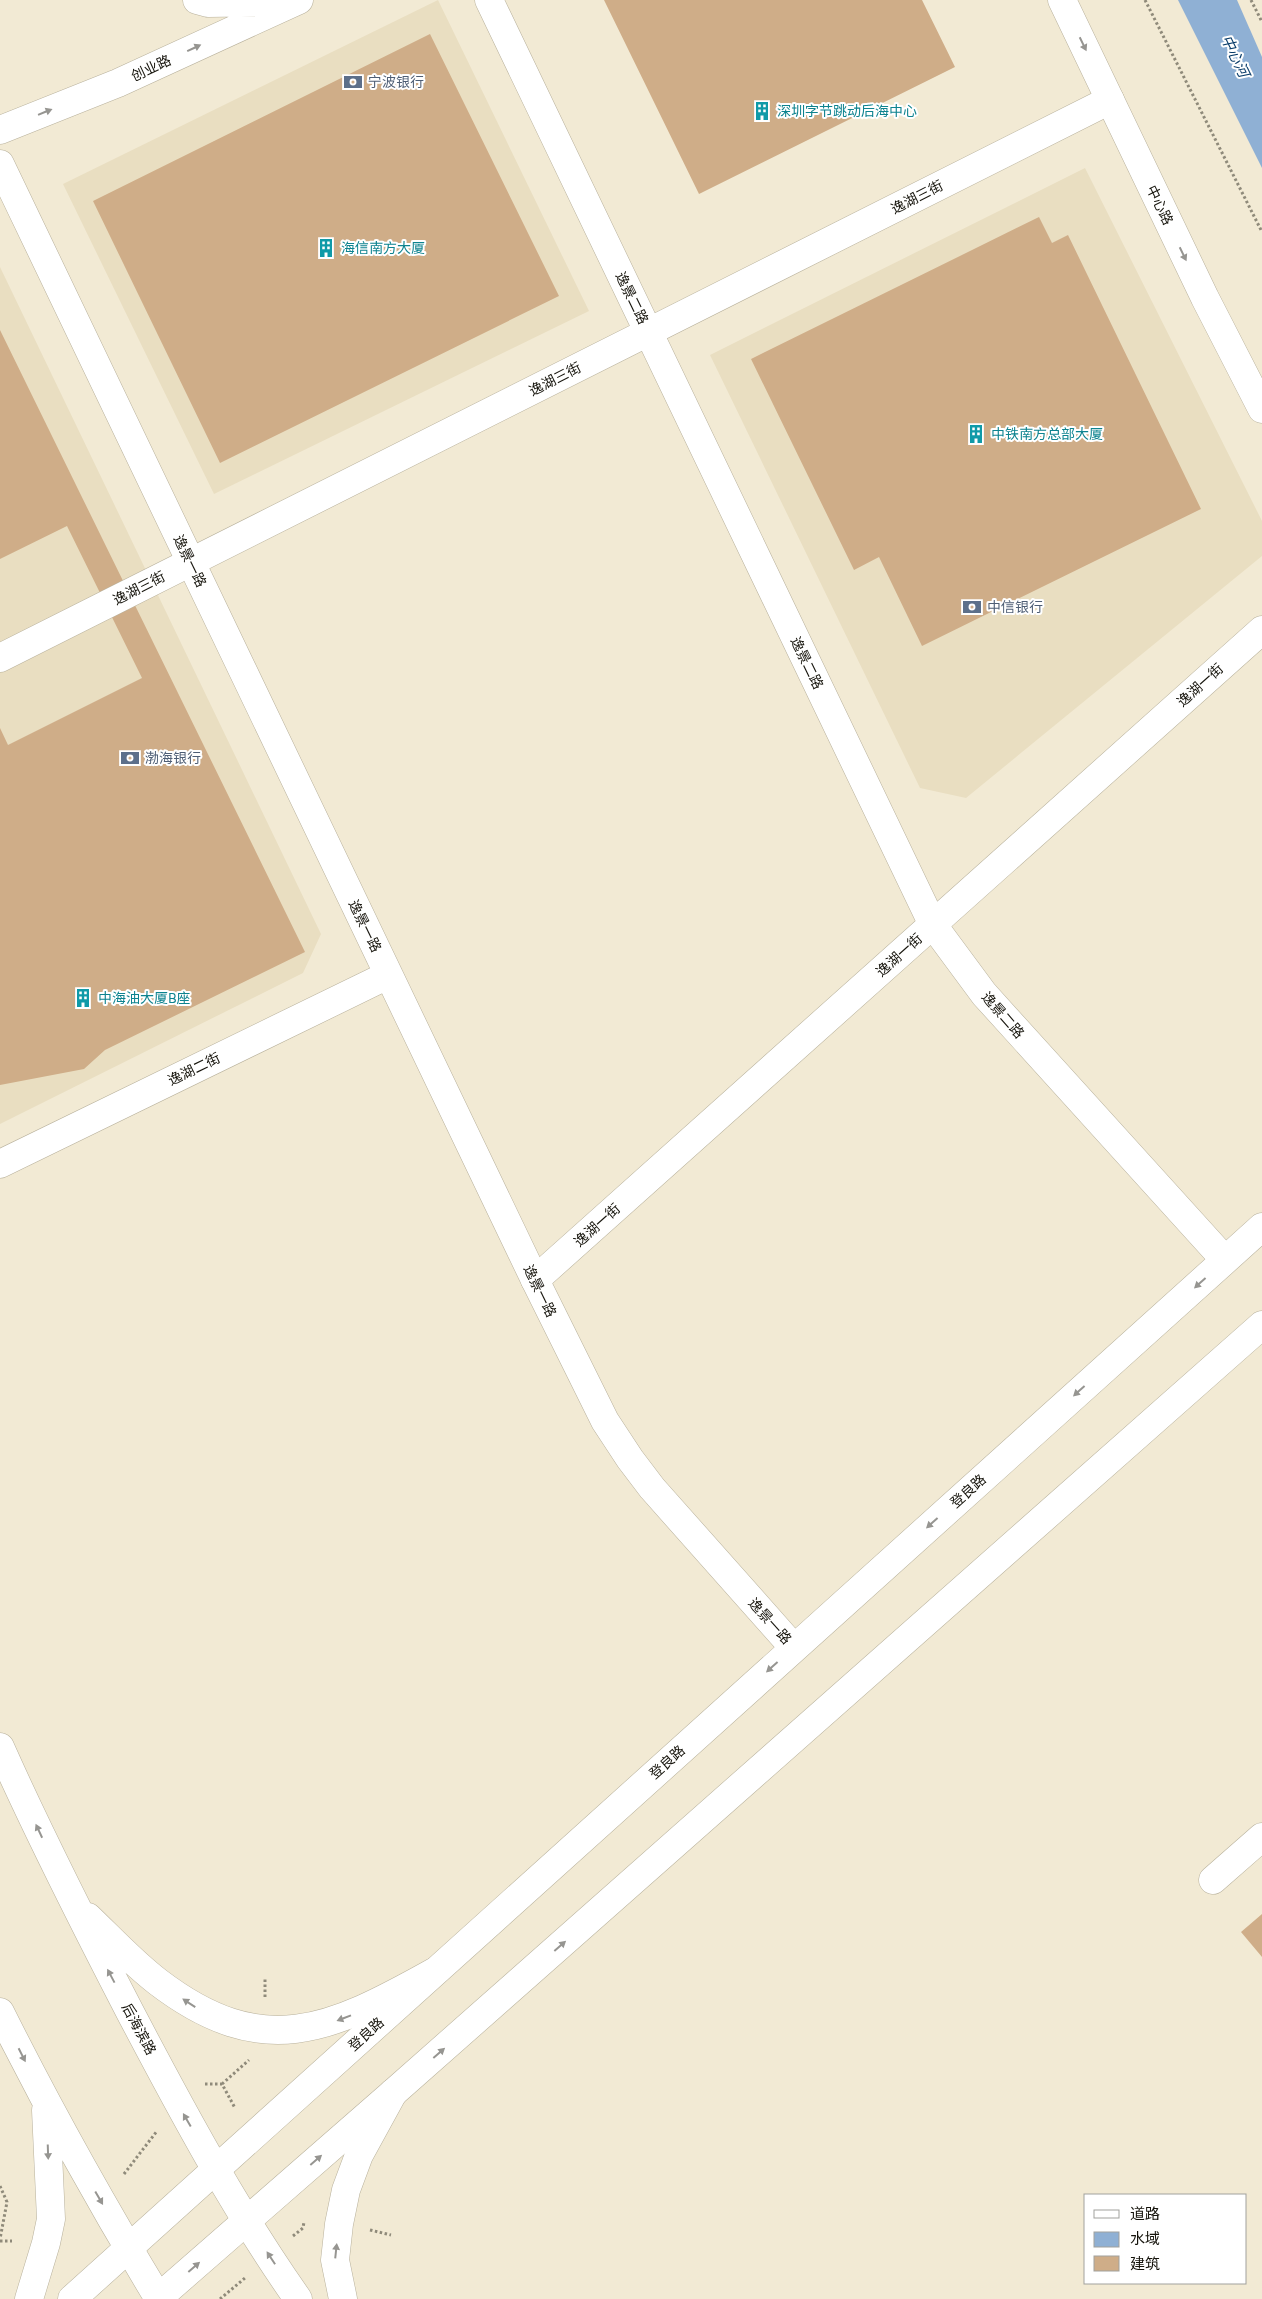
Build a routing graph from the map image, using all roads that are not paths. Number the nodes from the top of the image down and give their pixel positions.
1 (197, 0) edge
2 (488, 0) edge
3 (1062, 0) edge
4 (298, 1) edge
5 (1110, 100) junction
6 (0, 130) edge
7 (0, 164) edge
8 (648, 332) junction
9 (1262, 409) edge
10 (190, 562) junction
11 (1262, 630) edge
12 (0, 658) edge
13 (933, 925) junction
14 (388, 975) junction
15 (0, 1164) edge
16 (1262, 1227) edge
17 (1224, 1260) junction
18 (535, 1280) junction
19 (1262, 1325) edge
20 (794, 1648) junction
21 (0, 1747) edge
22 (1262, 1837) edge
23 (1213, 1880) dead end
24 (73, 1903) junction
25 (434, 1972) junction
26 (0, 2012) edge
27 (393, 2093) junction
28 (46, 2103) junction
29 (216, 2170) junction
30 (246, 2221) junction
31 (128, 2248) junction
32 (29, 2299) edge
33 (72, 2299) edge
34 (158, 2299) edge
35 (298, 2299) edge
36 (343, 2299) edge

1 - 4 street
2 - 8 street, 逸景二路
3 -> 5 street, 中心路
6 -> 4 street, 创业路
5 - 8 street, 逸湖三街
5 -> 9 street, 中心路
7 - 10 street, 逸景一路
8 - 10 street, 逸湖三街
8 - 13 street, 逸景二路
10 - 12 street, 逸湖三街
10 - 14 street, 逸景一路
11 - 13 street, 逸湖一街
13 - 17 street, 逸景二路
13 - 18 street, 逸湖一街
14 - 15 street, 逸湖二街
14 - 18 street, 逸景一路
16 - 17 street, 登良路
17 -> 20 street, 登良路
18 - 20 street, 逸景一路
27 -> 19 street
20 -> 25 street, 登良路
24 -> 21 street, 后海滨路
22 - 23 street
25 -> 24 street
29 -> 24 street, 后海滨路
25 - 29 street, 登良路
26 -> 28 street
30 -> 27 street
36 -> 27 street
28 -> 31 street
28 -> 32 street
29 - 30 street, 后海滨路
29 - 31 street, 登良路
34 -> 30 street
35 -> 30 street, 后海滨路
31 - 33 street, 登良路
31 - 34 street

